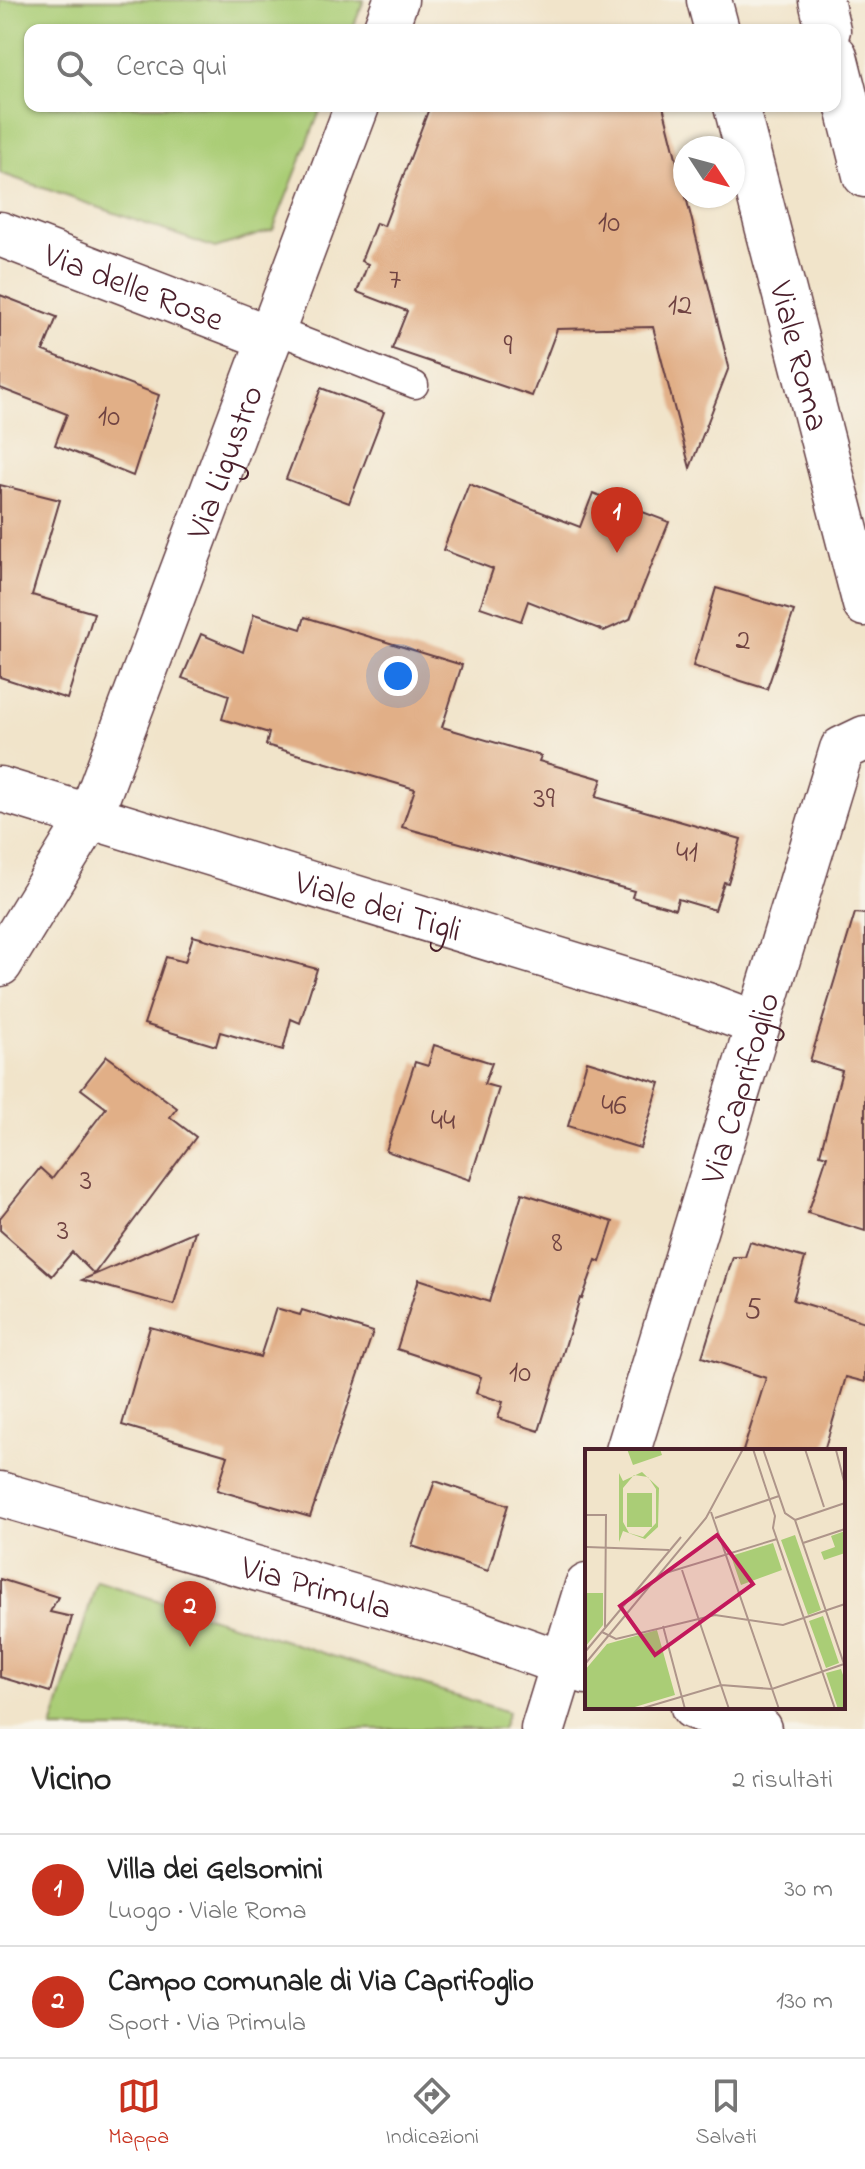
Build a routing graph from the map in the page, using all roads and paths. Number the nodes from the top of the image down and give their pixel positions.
1 (396, 0) edge
2 (709, 0) edge
3 (821, 0) edge
4 (387, 24) edge
5 (715, 24) edge
6 (827, 24) edge
7 (841, 80) edge
8 (355, 112) edge
9 (738, 112) edge
10 (865, 175) edge
11 (0, 234) edge
12 (272, 334) junction
13 (415, 385) dead end
14 (865, 604) edge
15 (865, 738) edge
16 (0, 789) edge
17 (90, 817) junction
18 (0, 964) edge
19 (758, 1024) junction
20 (629, 1449) edge
21 (0, 1494) edge
22 (585, 1600) edge
23 (575, 1668) edge
24 (699, 1709) edge
25 (543, 1729) edge
26 (759, 1729) edge

1 - 4 street
2 - 5 street
3 - 6 street
7 - 10 street
8 - 12 street, Via Ligustro
9 - 14 street, Viale Roma
11 - 12 street, Via delle Rose
12 - 13 lane
12 - 17 street, Via Ligustro
15 - 19 street, Via Caprifoglio
16 - 17 street, Viale dei Tigli
17 - 18 street, Via Ligustro
17 - 19 street, Viale dei Tigli
19 - 20 street, Via Caprifoglio
21 - 23 street, Via Primula
22 - 23 street
23 - 25 street
24 - 26 street

